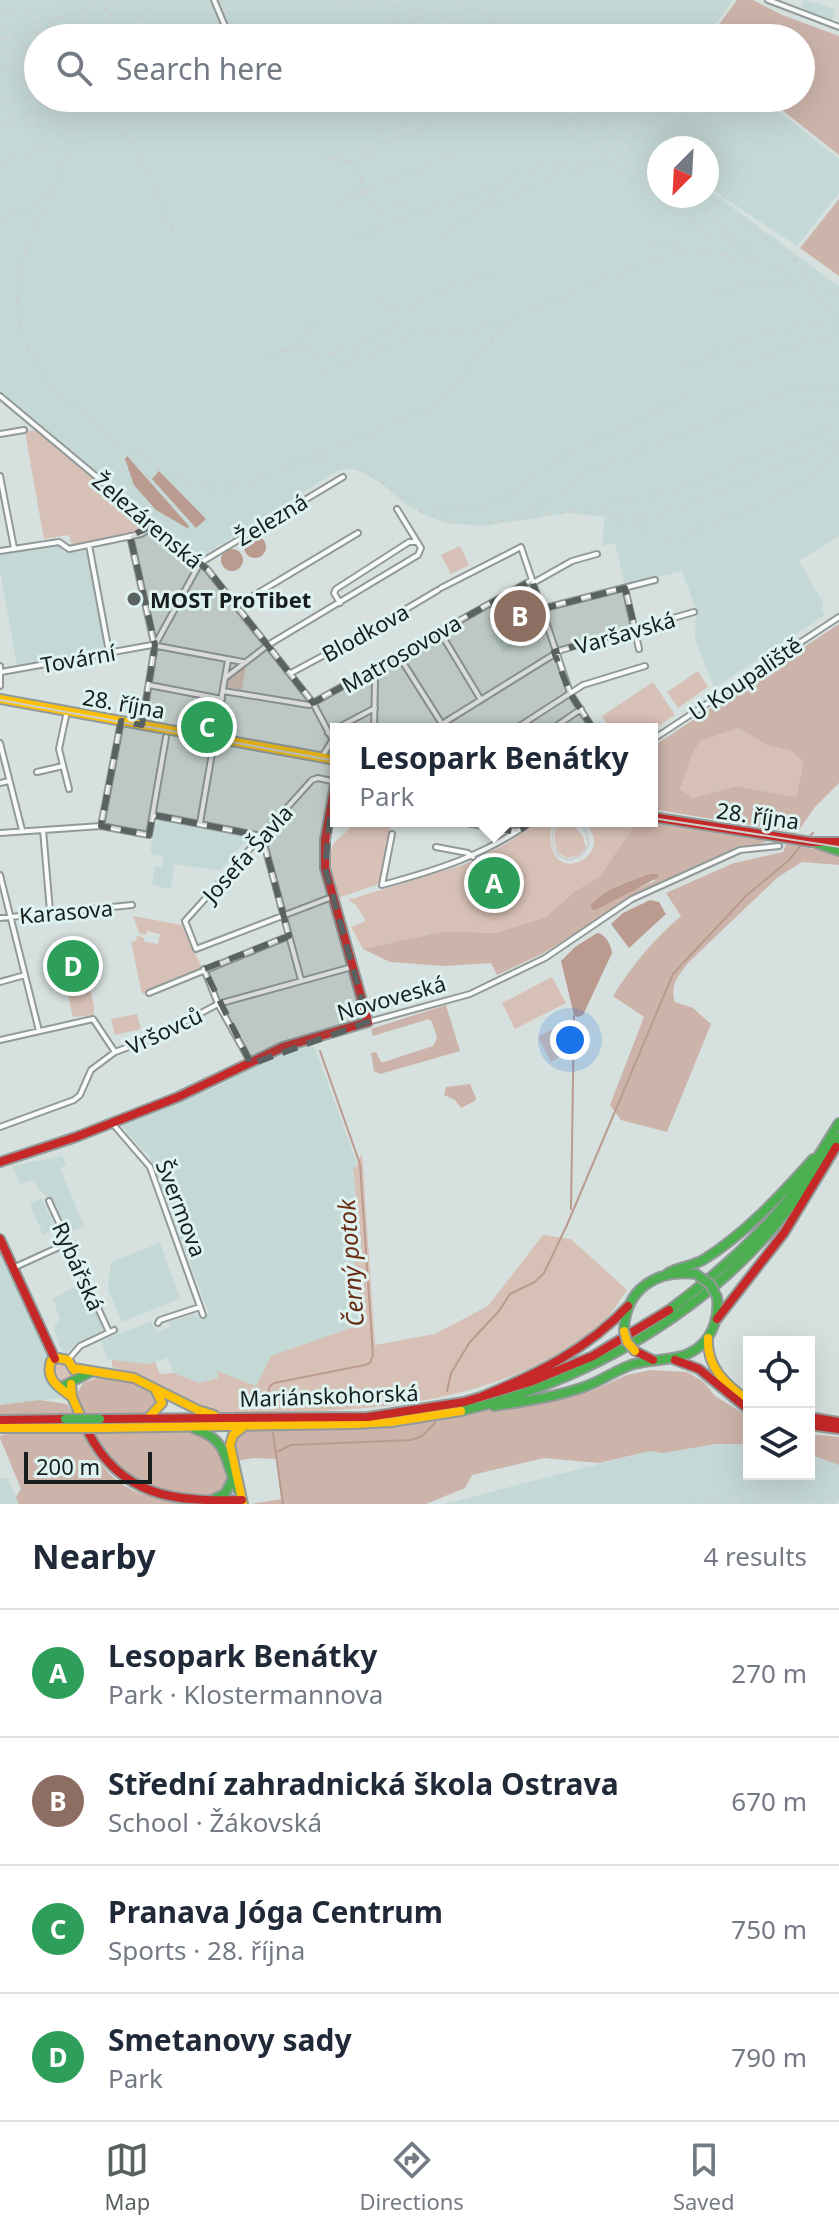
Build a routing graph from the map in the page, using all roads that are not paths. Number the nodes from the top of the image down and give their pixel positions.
1 (214, 0) edge
2 (768, 0) edge
3 (224, 24) edge
4 (839, 27) edge
5 (0, 396) edge
6 (24, 430) dead end
7 (0, 434) edge
8 (0, 476) edge
9 (343, 477) dead end
10 (397, 509) dead end
11 (155, 525) junction
12 (358, 533) dead end
13 (130, 536) junction
14 (417, 542) junction
15 (89, 545) junction
16 (14, 548) junction
17 (0, 551) edge
18 (597, 554) dead end
19 (200, 563) junction
20 (373, 566) junction
21 (380, 578) junction
22 (655, 580) dead end
23 (532, 581) junction
24 (625, 588) junction
25 (340, 603) junction
26 (238, 605) junction
27 (541, 609) junction
28 (694, 612) dead end
29 (839, 617) edge
30 (635, 629) junction
31 (440, 632) junction
32 (155, 645) junction
33 (268, 645) junction
34 (639, 649) dead end
35 (109, 653) junction
36 (555, 654) junction
37 (399, 656) junction
38 (228, 660) junction
39 (244, 663) junction
40 (645, 666) dead end
41 (1, 669) edge
42 (372, 671) junction
43 (291, 673) junction
44 (225, 678) junction
45 (0, 683) edge
46 (149, 685) junction
47 (223, 691) junction
48 (570, 693) junction
49 (0, 699) edge
50 (222, 699) junction
51 (481, 700) junction
52 (313, 703) junction
53 (375, 708) junction
54 (581, 709) junction
55 (67, 711) junction
56 (121, 721) junction
57 (347, 723) edge
58 (374, 723) edge
59 (441, 723) edge
60 (444, 723) edge
61 (524, 723) edge
62 (561, 723) edge
63 (589, 723) edge
64 (142, 725) junction
65 (328, 733) joint
66 (330, 735) edge
67 (658, 736) edge
68 (166, 737) dead end
69 (214, 738) junction
70 (0, 743) edge
71 (330, 744) edge
72 (322, 757) junction
73 (330, 759) edge
74 (63, 766) junction
75 (37, 772) dead end
76 (330, 780) edge
77 (9, 781) junction
78 (0, 783) edge
79 (69, 789) dead end
80 (153, 815) junction
81 (658, 818) edge
82 (199, 824) junction
83 (101, 826) junction
84 (330, 827) edge
85 (499, 827) edge
86 (524, 827) edge
87 (22, 830) junction
88 (43, 830) junction
89 (517, 832) junction
90 (0, 833) edge
91 (392, 834) dead end
92 (262, 836) junction
93 (811, 842) junction
94 (839, 842) edge
95 (779, 846) dead end
96 (436, 847) dead end
97 (839, 851) edge
98 (473, 857) junction
99 (0, 875) edge
100 (332, 897) junction
101 (132, 905) dead end
102 (50, 911) junction
103 (10, 915) junction
104 (283, 915) junction
105 (0, 918) edge
106 (289, 936) junction
107 (352, 967) junction
108 (204, 969) junction
109 (25, 975) junction
110 (301, 981) junction
111 (0, 982) edge
112 (149, 993) dead end
113 (218, 1004) junction
114 (368, 1022) junction
115 (39, 1031) junction
116 (0, 1040) edge
117 (115, 1052) junction
118 (251, 1064) junction
119 (112, 1123) junction
120 (839, 1123) edge
121 (0, 1127) edge
122 (837, 1136) edge
123 (0, 1162) edge
124 (49, 1201) dead end
125 (0, 1239) edge
126 (68, 1243) junction
127 (13, 1268) junction
128 (668, 1273) junction
129 (628, 1306) junction
130 (200, 1307) junction
131 (203, 1315) dead end
132 (158, 1323) dead end
133 (711, 1330) junction
134 (55, 1359) junction
135 (674, 1359) junction
136 (654, 1360) junction
137 (70, 1364) junction
138 (68, 1383) junction
139 (743, 1396) edge
140 (459, 1405) junction
141 (477, 1408) junction
142 (746, 1408) edge
143 (80, 1415) dead end
144 (225, 1417) junction
145 (149, 1418) junction
146 (815, 1418) edge
147 (0, 1420) edge
148 (839, 1422) edge
149 (100, 1423) junction
150 (66, 1424) junction
151 (182, 1426) junction
152 (247, 1426) junction
153 (815, 1426) edge
154 (0, 1428) edge
155 (839, 1429) edge
156 (88, 1432) dead end
157 (233, 1477) junction
158 (241, 1499) edge
159 (207, 1500) junction
160 (223, 1504) edge

1 - 3 street
2 - 4 street
5 - 11 street, Železárenská
6 - 7 street
8 - 16 street
9 - 19 street, Železná
10 - 14 street
11 - 13 street
11 - 19 street, Železárenská
12 - 26 street
13 - 15 street
13 - 32 street
14 - 20 street
14 - 21 street
15 - 16 street
15 - 35 street
16 - 17 street
18 - 23 street, Matrosovova
19 - 26 street, Železárenská
19 - 32 street
20 - 21 street
20 - 25 street
21 - 25 street
22 - 24 street
23 - 27 street
23 - 31 street, Matrosovova
23 - 43 street, Blodkova
24 - 27 street
24 - 30 street
25 - 33 street
26 - 33 street, Železárenská
27 - 36 street
28 - 30 street, Varšavská
29 - 67 street, U Koupaliště
30 - 34 street
30 - 36 street, Varšavská
31 - 37 street, Matrosovova
31 - 51 street
32 - 35 street, Tovární
32 - 38 street
32 - 46 street
33 - 39 street
33 - 43 street, Železárenská
35 - 41 street, Tovární
36 - 48 street
36 - 51 street, Varšavská
37 - 42 street, Matrosovova
37 - 59 street
38 - 39 street
38 - 44 street
39 - 44 street
40 - 48 street
41 - 45 street
42 - 52 street, Matrosovova
42 - 53 street
43 - 52 street, Železárenská
44 - 47 street
46 - 50 street
46 - 64 street
47 - 50 street
47 - 52 street
48 - 54 street
48 - 61 street
49 - 55 main road, 28. října
50 - 69 street
51 - 60 street, Varšavská
52 - 65 street, Železárenská
53 - 57 street
53 - 58 street
54 - 62 street
54 - 63 street
55 - 56 main road, 28. října
55 - 74 street
56 - 64 main road, 28. října
56 - 83 street
64 - 69 main road, 28. října
65 - 66 street, Železárenská
68 - 80 street
69 - 72 main road, 28. října
69 - 82 street
70 - 77 street
71 - 72 street
72 - 73 main road, 28. října
74 - 75 street
74 - 79 street
76 - 92 street, Josefa Šavla
77 - 78 street
77 - 87 street
80 - 82 street
80 - 83 street
81 - 93 main road, 28. října
82 - 92 street
83 - 88 street
84 - 100 main road
85 - 89 street
86 - 89 street
87 - 88 street
87 - 90 street
88 - 102 street
89 - 98 street
91 - 98 street
92 - 104 street
92 - 104 street, Josefa Šavla
93 - 94 main road, 28. října
93 - 97 main road, 28. října
95 - 114 street, Novoveská
96 - 98 street
99 - 103 street
100 - 104 street
100 - 107 main road
101 - 102 street, Karasova
102 - 103 street, Karasova
103 - 105 street, Karasova
103 - 109 street
104 - 106 street
106 - 108 street
106 - 110 street
107 - 110 street, Vršovců
107 - 114 main road
108 - 112 street
108 - 113 street
109 - 111 street
109 - 115 street
110 - 113 street, Vršovců
113 - 117 street, Vršovců
113 - 118 street
114 - 118 main road, Novoveská
115 - 116 street
115 - 117 street
117 - 121 street, Vršovců
118 - 119 main road, Novoveská
119 - 123 main road, Novoveská
119 - 130 street, Švermova
120 - 122 main road, Mariánskohorská
122 - 128 main road
122 - 133 main road
122 - 140 main road, Mariánskohorská
122 - 141 main road, Mariánskohorská
124 - 126 street, Rybářská
125 - 127 main road
126 - 127 street
126 - 137 street, Rybářská
127 - 134 main road
128 - 129 main road
128 - 133 main road, bridge
129 - 136 main road, bridge
129 - 140 main road
130 - 131 street, Švermova
130 - 132 street
133 - 135 main road
133 - 139 main road
134 - 137 main road
134 - 138 main road
135 - 136 main road
135 - 142 main road
136 - 141 main road
137 - 138 main road
137 - 144 main road
138 - 143 main road
138 - 145 main road
140 - 144 main road, Mariánskohorská
141 - 152 main road, Mariánskohorská
144 - 145 main road, Mariánskohorská
145 - 149 main road, Mariánskohorská
146 - 148 main road
147 - 150 main road, Mariánskohorská
149 - 150 main road, Mariánskohorská, bridge
149 - 151 main road, Mariánskohorská
150 - 154 main road, Mariánskohorská
151 - 152 main road, Mariánskohorská
151 - 157 main road
152 - 158 main road
153 - 155 main road
156 - 159 main road
157 - 158 main road
157 - 159 main road
158 - 159 main road
159 - 160 main road

